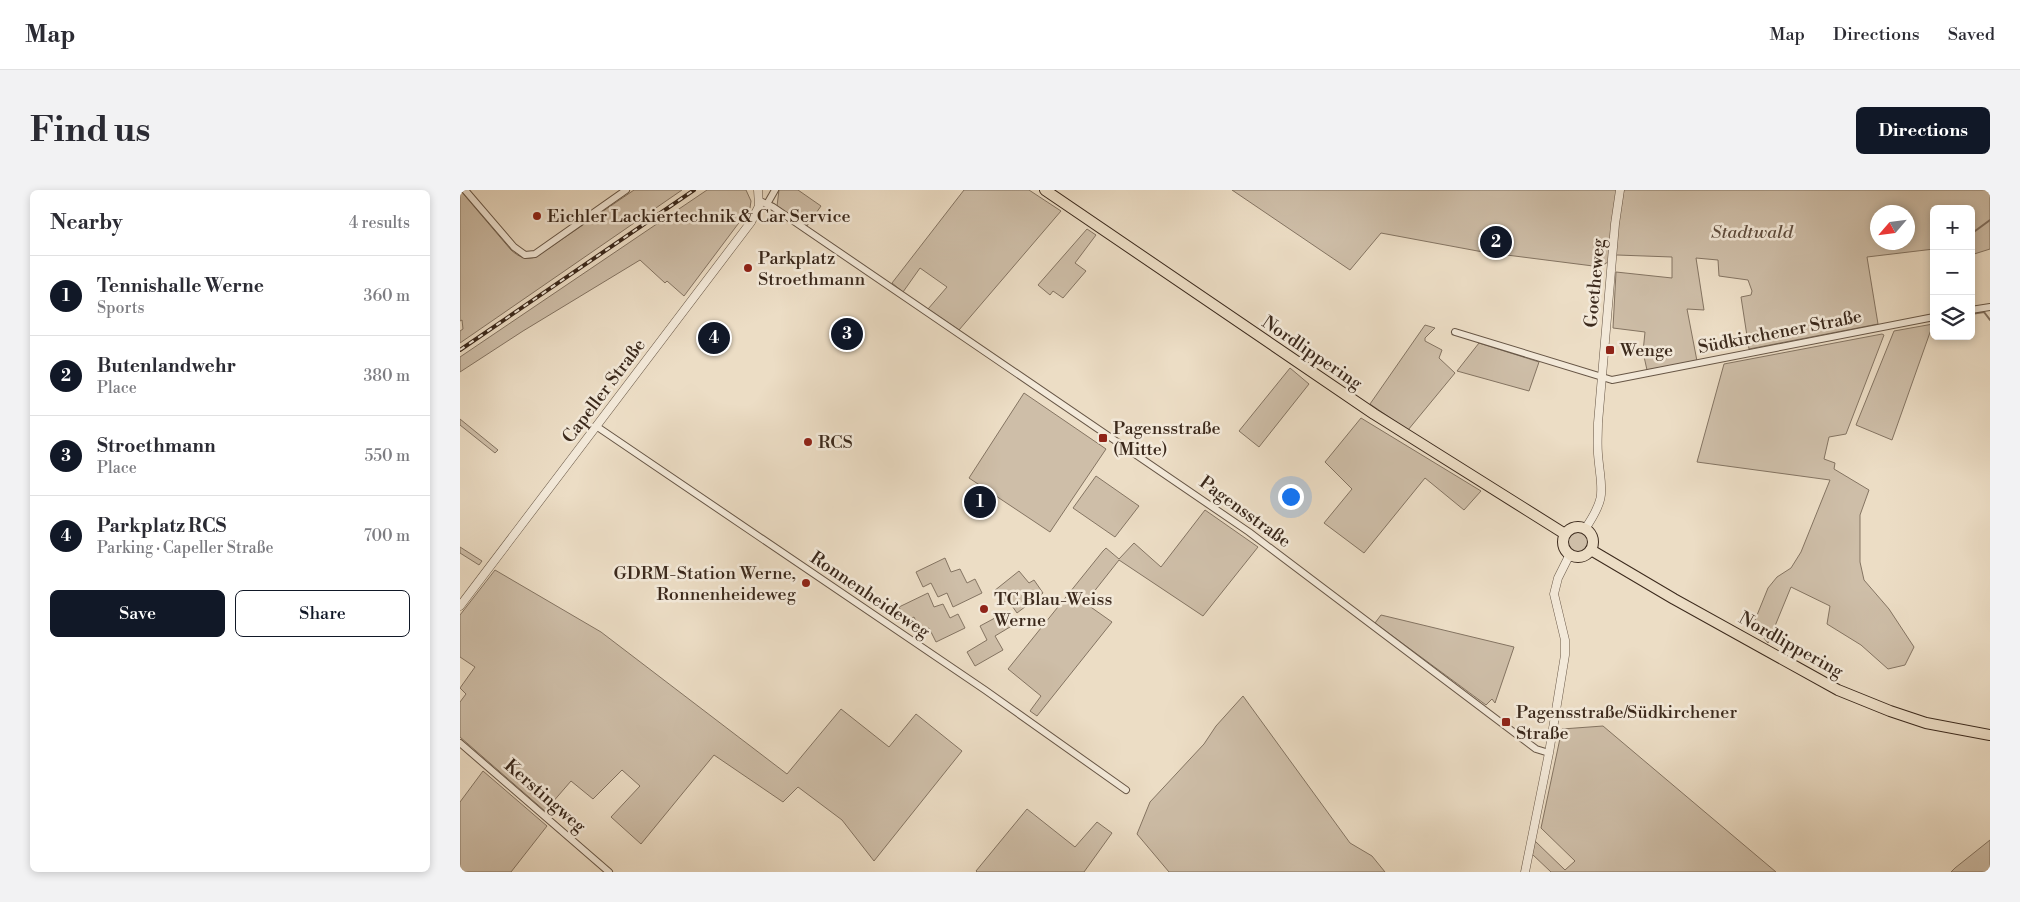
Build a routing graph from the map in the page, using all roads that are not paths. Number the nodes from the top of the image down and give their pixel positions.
1 (465, 190) edge
2 (626, 190) edge
3 (758, 190) edge
4 (775, 190) edge
5 (1045, 190) edge
6 (1620, 190) edge
7 (763, 203) junction
8 (1990, 306) edge
9 (1975, 309) edge
10 (1930, 319) edge
11 (1455, 332) dead end
12 (1602, 378) junction
13 (596, 426) junction
14 (1585, 528) junction
15 (1565, 534) junction
16 (1591, 550) junction
17 (1570, 554) junction
18 (460, 606) edge
19 (1990, 735) edge
20 (460, 743) edge
21 (1549, 753) junction
22 (1126, 790) dead end
23 (609, 872) edge
24 (1525, 872) edge

1 - 2 street
3 - 7 street
4 - 7 street
5 - 15 main road, Nordlippering
6 - 12 street, Goetheweg
7 - 13 street, Capeller Straße
7 - 21 street, Pagensstraße
8 - 9 street
10 - 12 street, Südkirchener Straße
11 - 12 street, Südkirchener Straße
12 - 14 street
13 - 18 street, Capeller Straße
13 - 22 street, Ronnenheideweg
14 - 15 main road
14 - 16 main road
15 - 17 main road
16 - 17 main road
16 - 19 main road, Nordlippering
17 - 21 street
20 - 23 street, Kerstingweg
21 - 24 street

